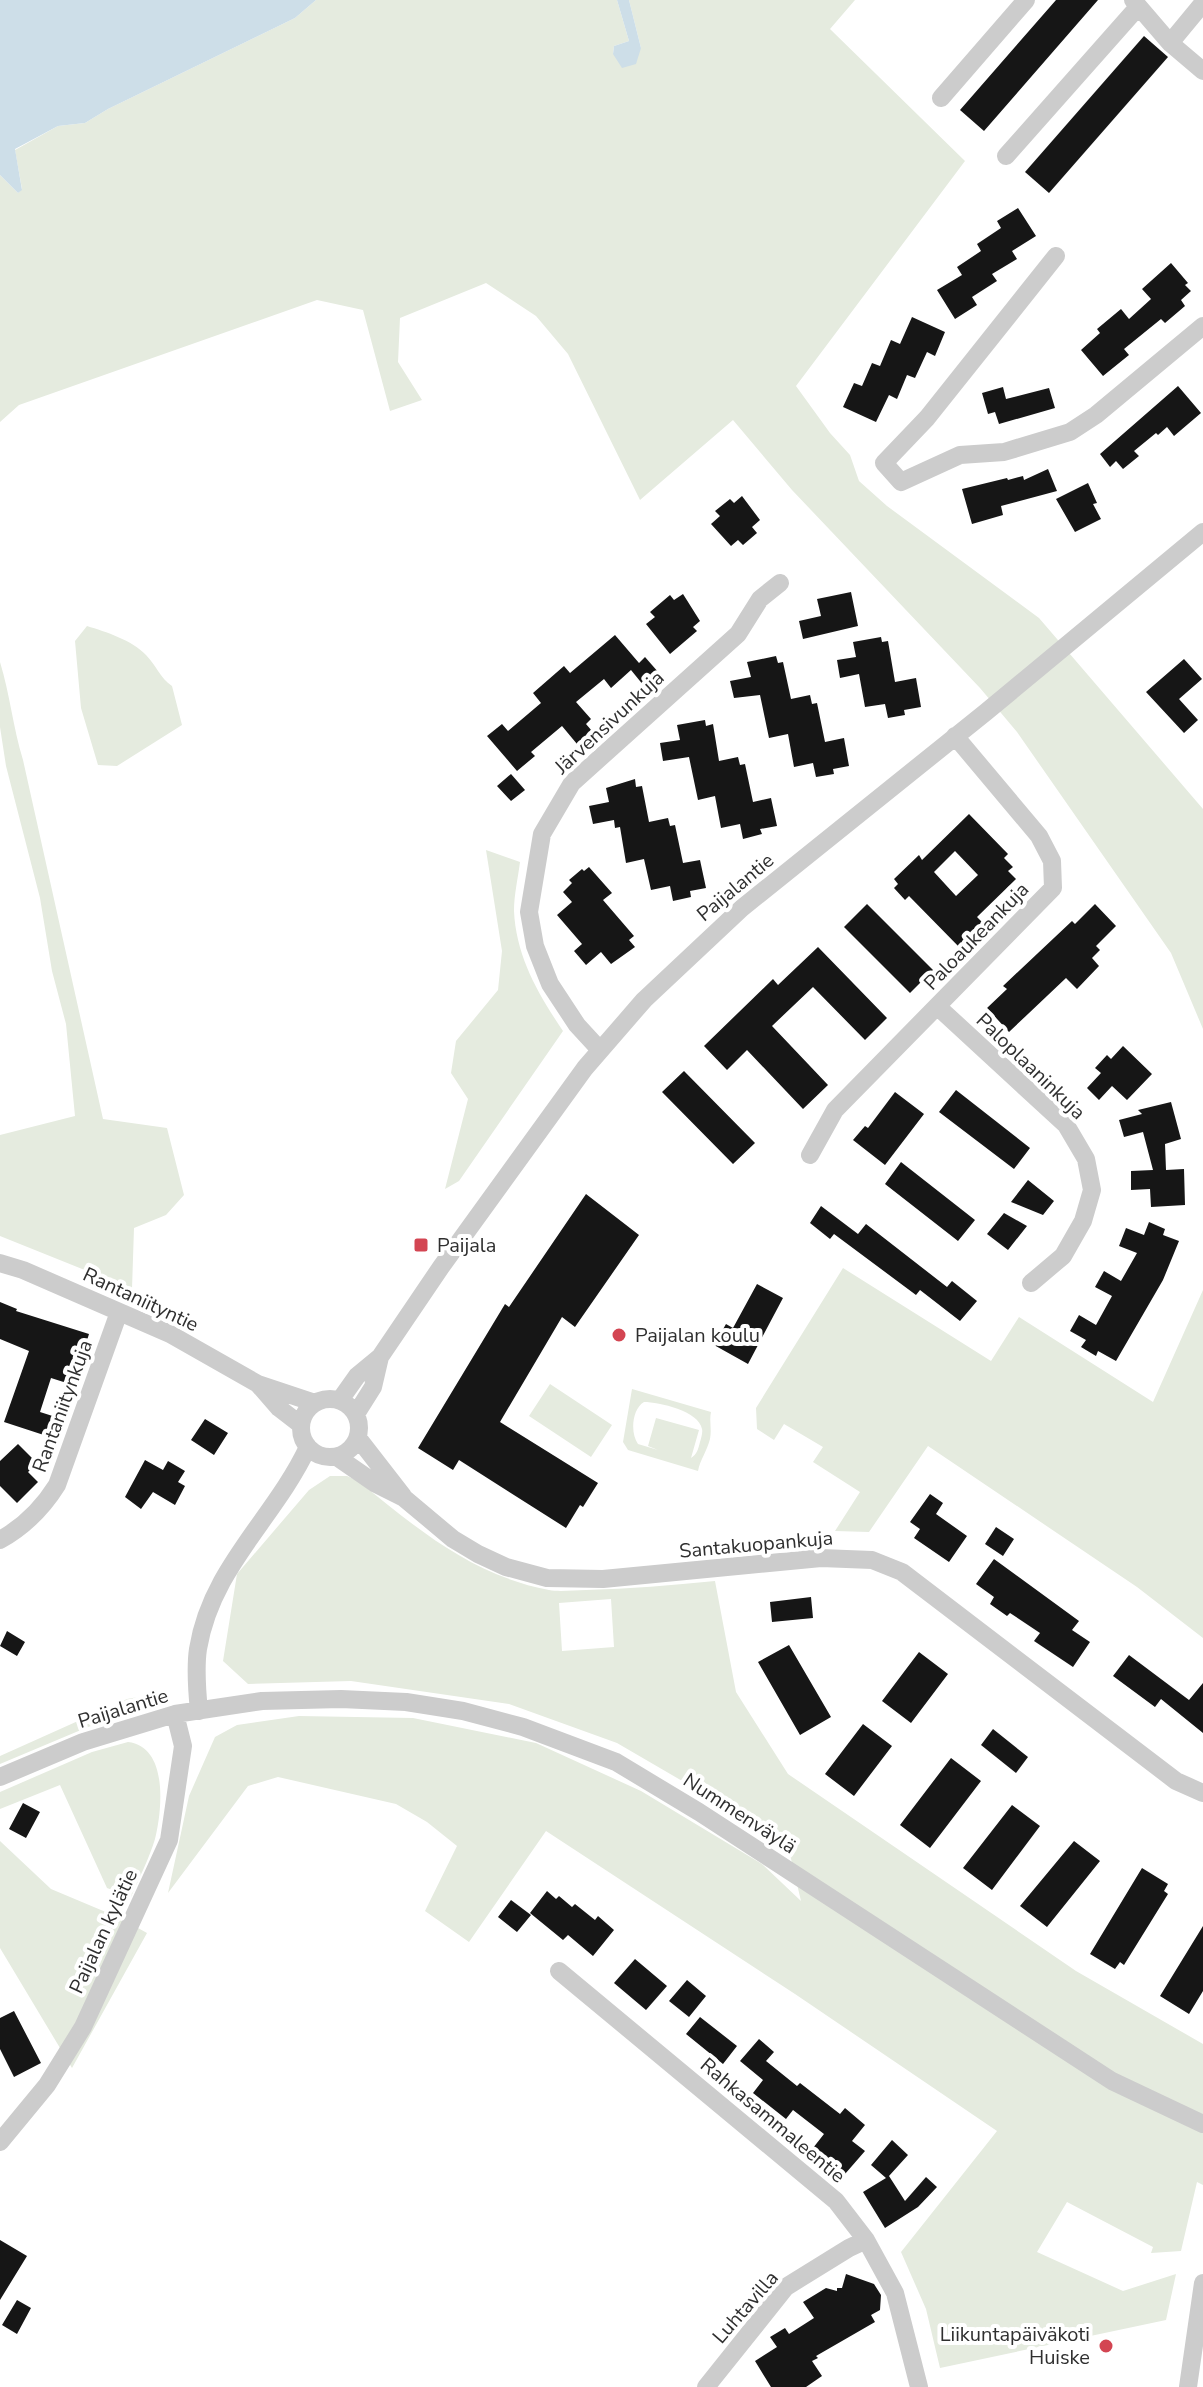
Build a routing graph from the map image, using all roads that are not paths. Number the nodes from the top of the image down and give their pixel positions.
1 (1026, 0) edge
2 (1203, 3) edge
3 (1136, 4) edge
4 (1170, 43) junction
5 (1203, 71) edge
6 (941, 98) dead end
7 (1006, 156) dead end
8 (1056, 256) dead end
9 (1203, 326) edge
10 (1203, 532) edge
11 (780, 583) dead end
12 (955, 736) junction
13 (938, 1007) junction
14 (600, 1050) junction
15 (810, 1155) dead end
16 (0, 1263) edge
17 (1031, 1283) dead end
18 (119, 1312) junction
19 (380, 1357) junction
20 (258, 1384) junction
21 (340, 1400) junction
22 (315, 1403) junction
23 (356, 1414) junction
24 (301, 1425) junction
25 (358, 1438) junction
26 (324, 1454) junction
27 (404, 1498) junction
28 (0, 1540) edge
29 (199, 1711) junction
30 (175, 1714) junction
31 (0, 1777) edge
32 (1203, 1793) edge
33 (559, 1971) dead end
34 (1203, 2124) edge
35 (0, 2142) edge
36 (866, 2240) junction
37 (1203, 2283) edge
38 (706, 2387) edge
39 (919, 2387) edge
40 (1188, 2387) edge

1 - 6 street
2 - 4 street
3 - 4 street
3 - 7 street
4 - 5 street
8 - 9 street
10 - 12 street, Paijalantie
11 - 14 street, Järvensivunkuja
12 - 13 street, Paloaukeankuja
12 - 14 street, Paijalantie
13 - 15 street, Paloaukeankuja
13 - 17 street, Paloplaaninkuja
14 - 19 street, Paijalantie
16 - 18 street, Rantaniityntie
18 - 20 street, Rantaniityntie
18 - 28 street, Rantaniitynkuja
19 - 21 street, Paijalantie
19 - 23 street, Paijalantie
20 - 22 street, Rantaniityntie
20 - 24 street, Rantaniityntie
21 - 22 street
21 - 23 street
22 - 24 street
23 - 25 street
24 - 26 street
25 - 26 street
25 - 27 street, Santakuopankuja
26 - 27 street, Santakuopankuja
26 - 29 street, Paijalantie
27 - 32 street, Santakuopankuja
29 - 30 street, Paijalantie
29 - 34 street, Nummenväylä
30 - 31 street, Paijalantie
30 - 35 street, Paijalan kylätie
33 - 36 street, Rahkasammaleentie
36 - 38 street, Luhtavilla
36 - 39 street, Rahkasammaleentie
37 - 40 street

